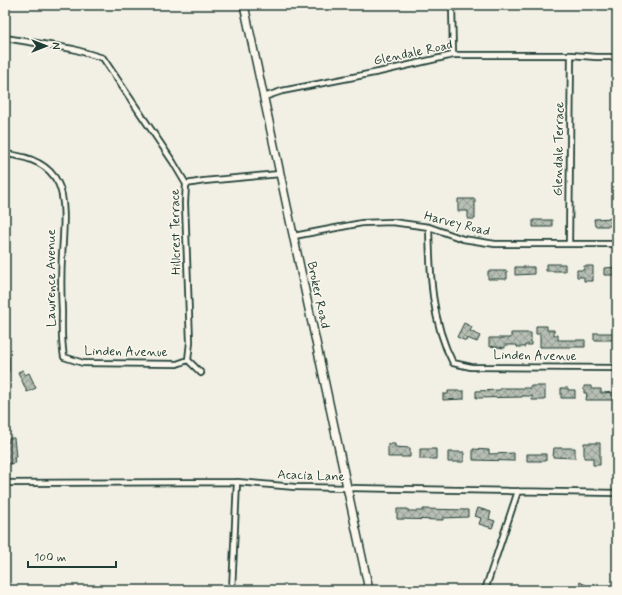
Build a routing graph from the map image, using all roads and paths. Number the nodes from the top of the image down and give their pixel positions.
1 (244, 5) edge
2 (452, 5) edge
3 (5, 38) edge
4 (453, 55) junction
5 (571, 55) junction
6 (617, 57) edge
7 (264, 97) junction
8 (5, 154) edge
9 (280, 174) junction
10 (186, 184) junction
11 (429, 227) junction
12 (294, 236) junction
13 (569, 244) junction
14 (617, 244) edge
15 (64, 356) joint
16 (188, 360) junction
17 (617, 368) edge
18 (201, 373) dead end
19 (238, 482) junction
20 (5, 483) edge
21 (347, 488) junction
22 (518, 491) junction
23 (617, 493) edge
24 (232, 590) edge
25 (369, 590) edge
26 (485, 590) edge

1 - 7 street, Broker Road
2 - 4 street
3 - 10 street, Hillcrest Terrace
4 - 5 street, Glendale Road
4 - 7 street, Glendale Road
5 - 6 street, Glendale Road
5 - 13 street, Glendale Terrace
7 - 9 street, Broker Road
8 - 15 street, Lawrence Avenue
9 - 10 street
9 - 12 street, Broker Road
10 - 16 street, Hillcrest Terrace
11 - 12 street, Harvey Road
11 - 13 street, Harvey Road
11 - 17 street, Linden Avenue
12 - 21 street, Broker Road
13 - 14 street, Harvey Road
15 - 16 street, Linden Avenue
16 - 18 street
19 - 20 street, Acacia Lane
19 - 21 street, Acacia Lane
19 - 24 street
21 - 22 street, Acacia Lane
21 - 25 street, Broker Road
22 - 23 street, Acacia Lane
22 - 26 street

